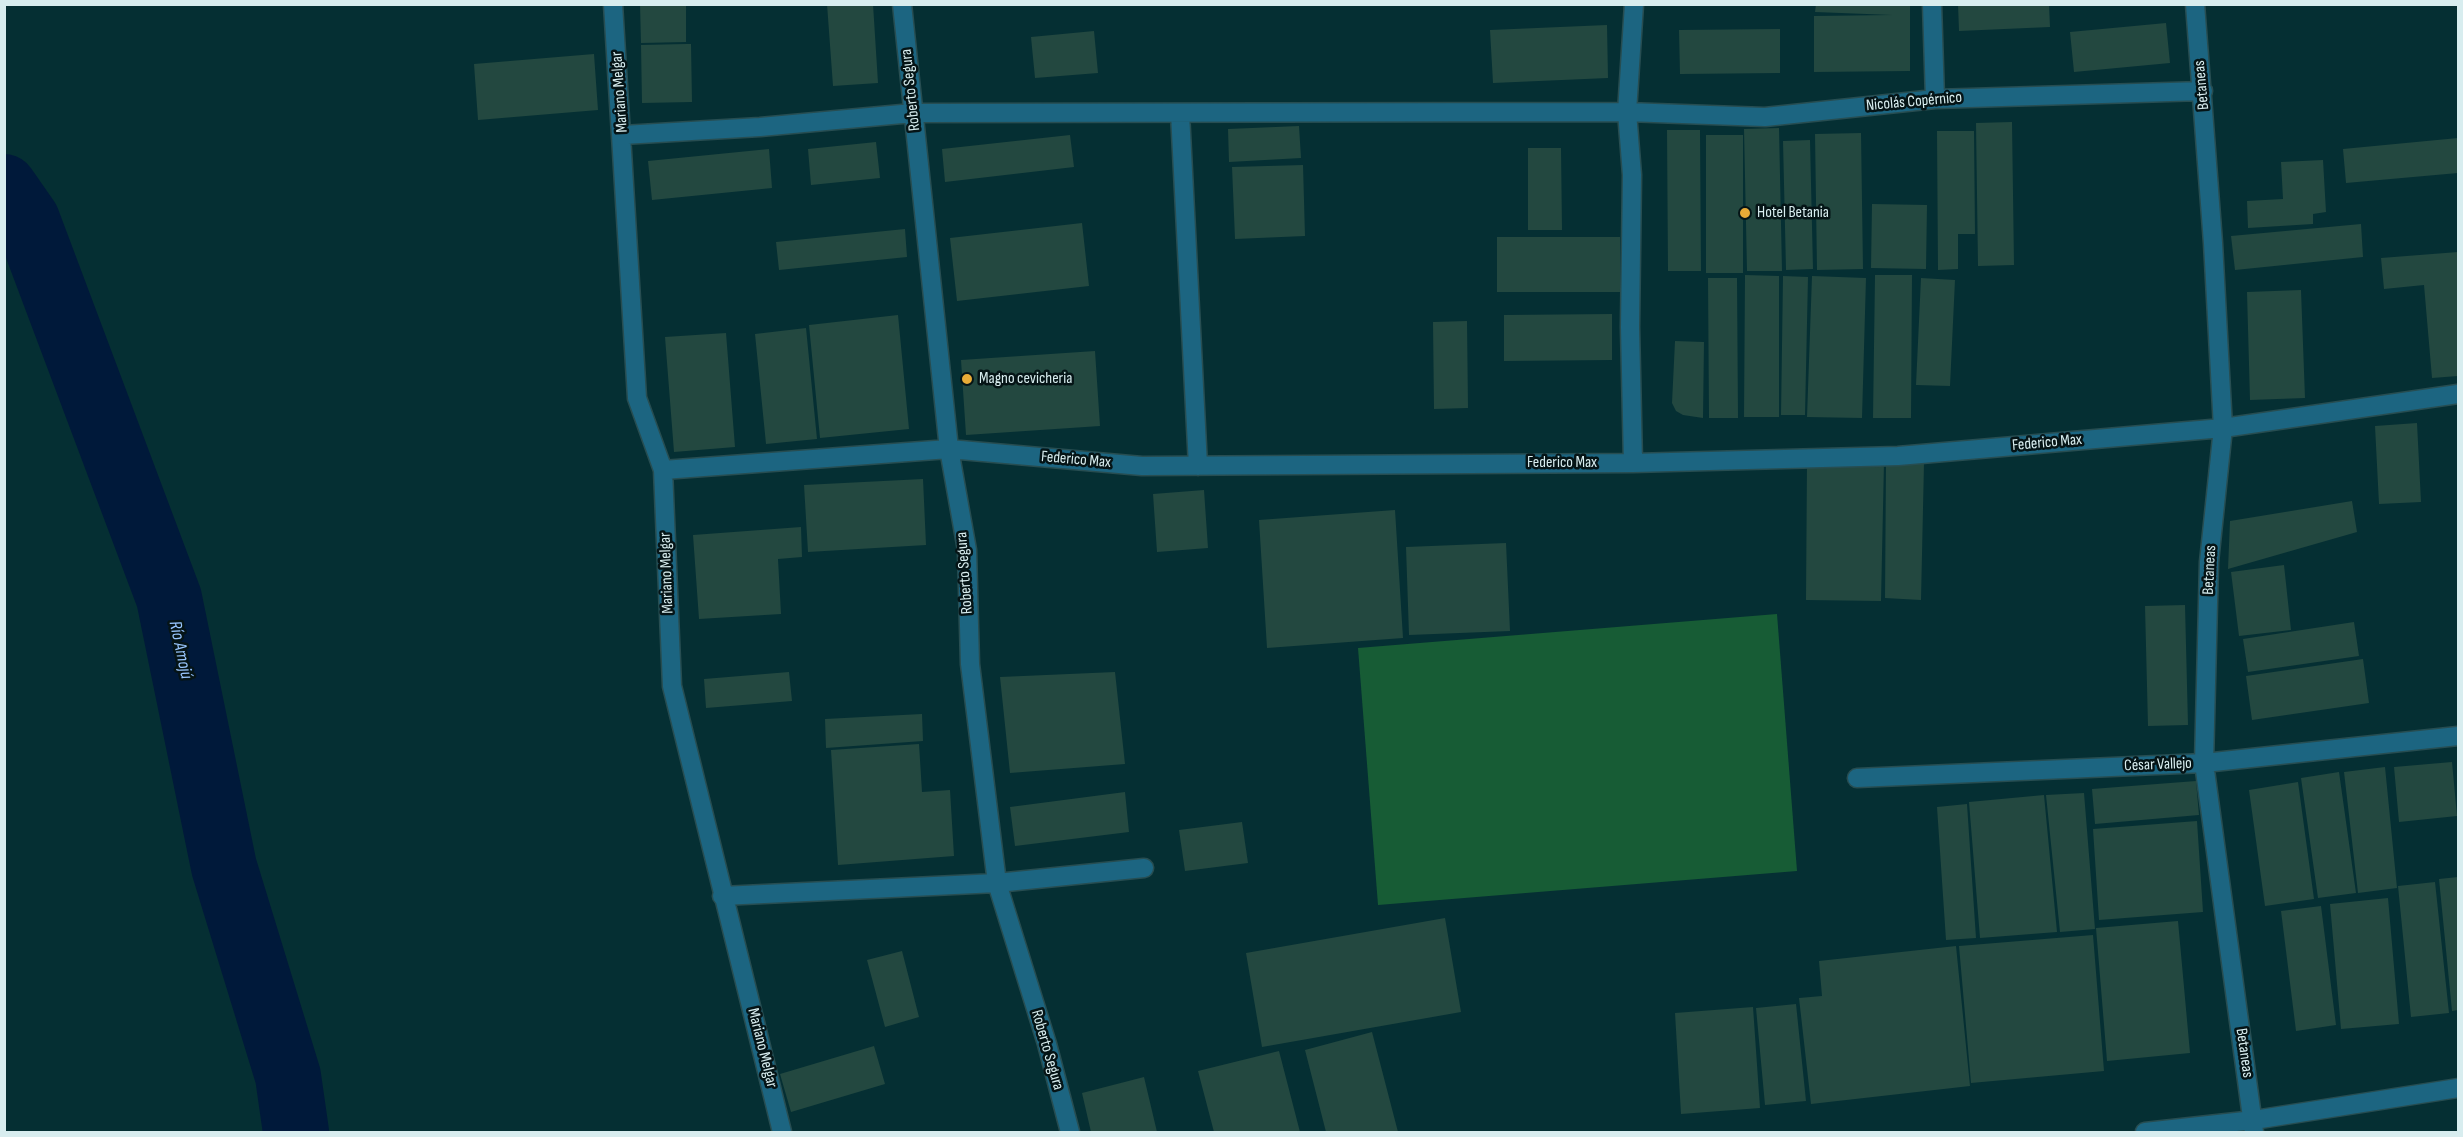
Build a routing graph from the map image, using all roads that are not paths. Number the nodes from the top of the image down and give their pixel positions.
1 (613, 4) edge
2 (902, 4) edge
3 (1634, 4) edge
4 (1932, 4) edge
5 (2195, 4) edge
6 (2203, 92) junction
7 (1935, 99) junction
8 (1627, 112) junction
9 (913, 113) junction
10 (1180, 113) junction
11 (623, 135) junction
12 (2458, 394) edge
13 (2223, 428) junction
14 (949, 449) junction
15 (1633, 463) junction
16 (1198, 466) junction
17 (663, 470) junction
18 (2458, 736) edge
19 (2204, 763) junction
20 (1857, 778) dead end
21 (1144, 868) dead end
22 (997, 883) junction
23 (723, 896) junction
24 (2458, 1088) edge
25 (2254, 1126) edge
26 (782, 1132) edge
27 (1070, 1132) edge
28 (2145, 1132) edge

1 - 11 street, Mariano Melgar
2 - 9 street, Roberto Segura
3 - 8 street
4 - 7 street
5 - 6 street, Betaneas
6 - 7 street, Nicolás Copérnico
6 - 13 street, Betaneas
7 - 8 street, Nicolás Copérnico
8 - 10 street, Nicolás Copérnico
8 - 15 street
9 - 10 street, Nicolás Copérnico
9 - 11 street, Nicolás Copérnico
9 - 14 street, Roberto Segura
10 - 16 street
11 - 17 street, Mariano Melgar
12 - 13 street, Federico Max
13 - 15 street, Federico Max
13 - 19 street, Betaneas
14 - 16 street, Federico Max
14 - 17 street, Federico Max
14 - 22 street, Roberto Segura
15 - 16 street, Federico Max
17 - 23 street, Mariano Melgar
18 - 19 street, César Vallejo
19 - 20 street, César Vallejo
19 - 25 street, Betaneas
21 - 22 street
22 - 23 street
22 - 27 street, Roberto Segura
23 - 26 street, Mariano Melgar
24 - 25 street
25 - 28 street

